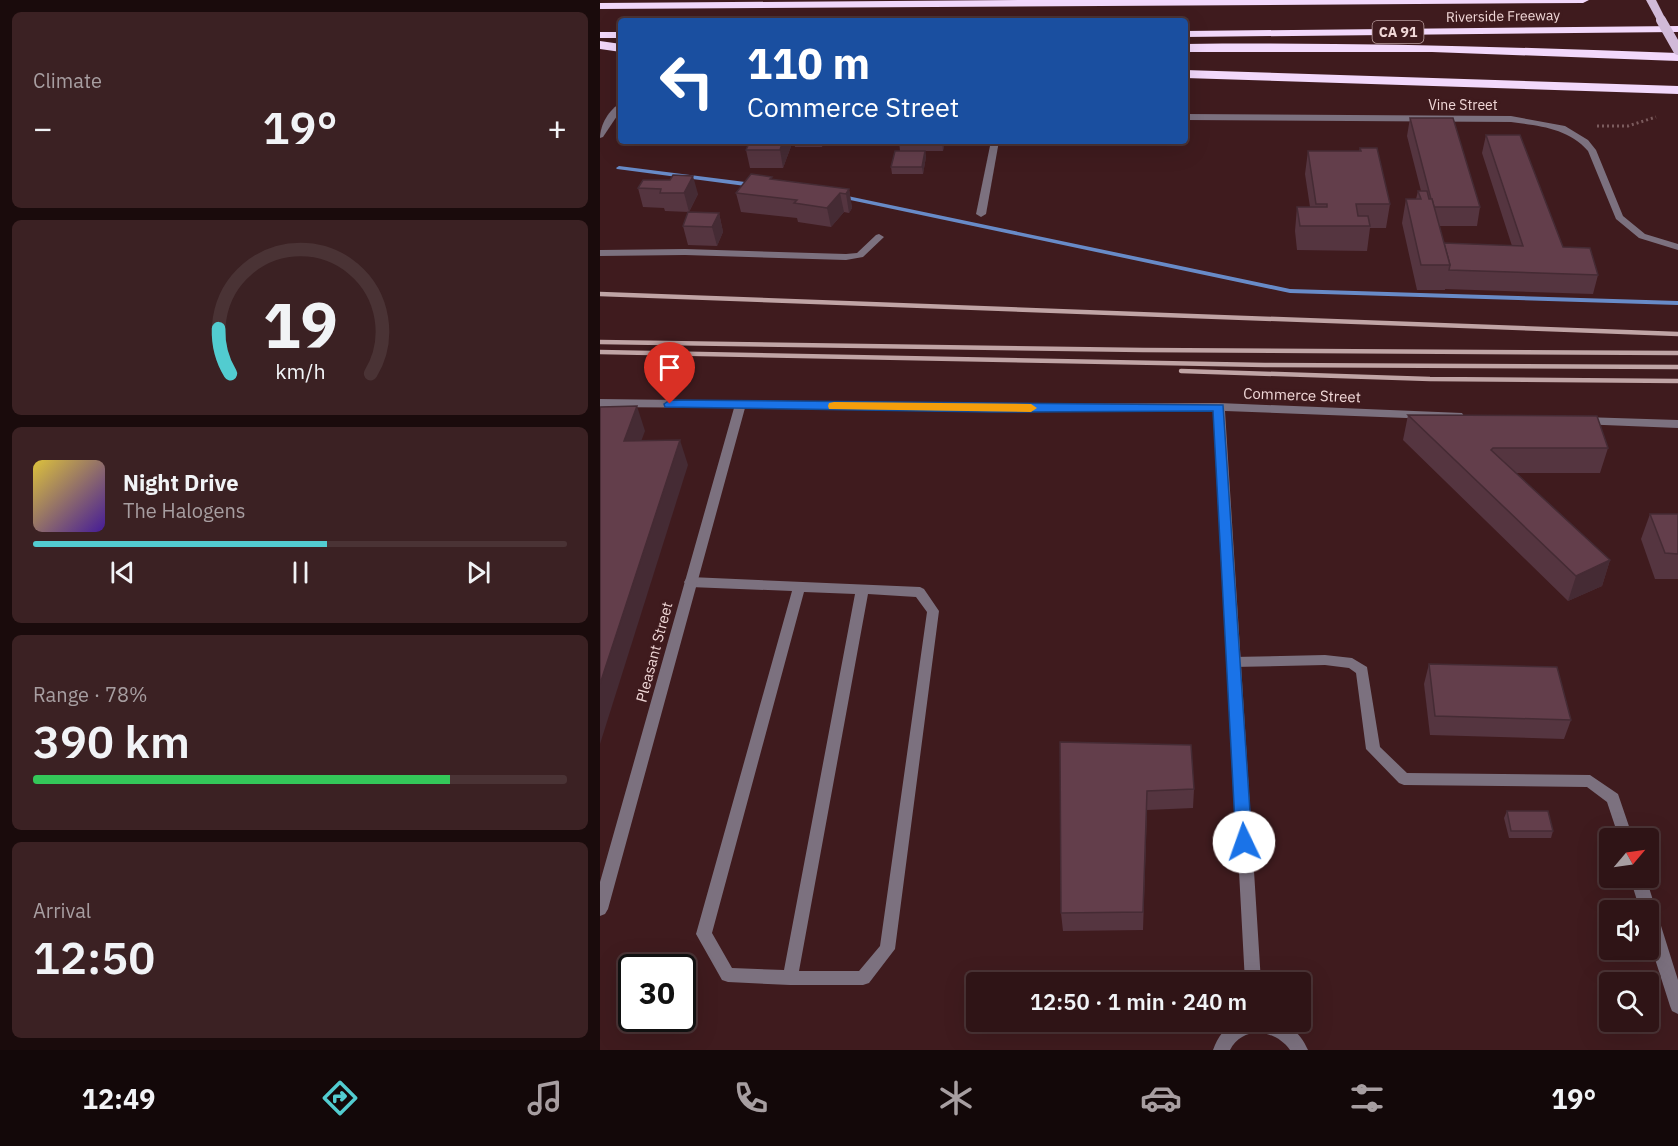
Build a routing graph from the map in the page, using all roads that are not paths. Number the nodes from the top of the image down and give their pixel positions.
1 (1583, 0) edge
2 (1651, 0) edge
3 (600, 6) edge
4 (1678, 29) edge
5 (1188, 34) edge
6 (600, 35) edge
7 (618, 35) edge
8 (600, 45) edge
9 (618, 48) edge
10 (1188, 48) edge
11 (1678, 50) edge
12 (1678, 57) edge
13 (1188, 74) edge
14 (1678, 90) edge
15 (618, 108) edge
16 (1188, 117) edge
17 (600, 135) edge
18 (994, 144) edge
19 (981, 214) dead end
20 (879, 237) dead end
21 (1678, 247) edge
22 (600, 252) edge
23 (600, 403) edge
24 (740, 405) junction
25 (1219, 407) junction
26 (1466, 416) edge
27 (1572, 420) edge
28 (1678, 424) edge
29 (690, 582) junction
30 (799, 588) junction
31 (862, 591) junction
32 (1233, 662) junction
33 (1623, 828) edge
34 (1641, 888) edge
35 (600, 909) edge
36 (1252, 972) edge
37 (790, 978) junction
38 (1678, 1006) edge
39 (1236, 1032) edge
40 (1284, 1032) edge
41 (1221, 1050) edge
42 (1300, 1050) edge

1 - 3 highway, Riverside Freeway / CA 91
2 - 11 main road, bridge
4 - 5 highway, Riverside Freeway / CA 91
6 - 7 highway
8 - 9 highway
10 - 12 highway
13 - 14 highway
15 - 17 street
16 - 21 street, Vine Street
18 - 19 street
20 - 22 street
23 - 24 street, Commerce Street
24 - 25 street, Commerce Street
24 - 29 street, Pleasant Street
25 - 26 street, Commerce Street
25 - 32 street
27 - 28 street
29 - 30 street
29 - 35 street, Pleasant Street
30 - 31 street
30 - 37 street
31 - 37 street
31 - 37 street
32 - 33 street
32 - 36 street
34 - 38 street
39 - 41 street
40 - 42 street

